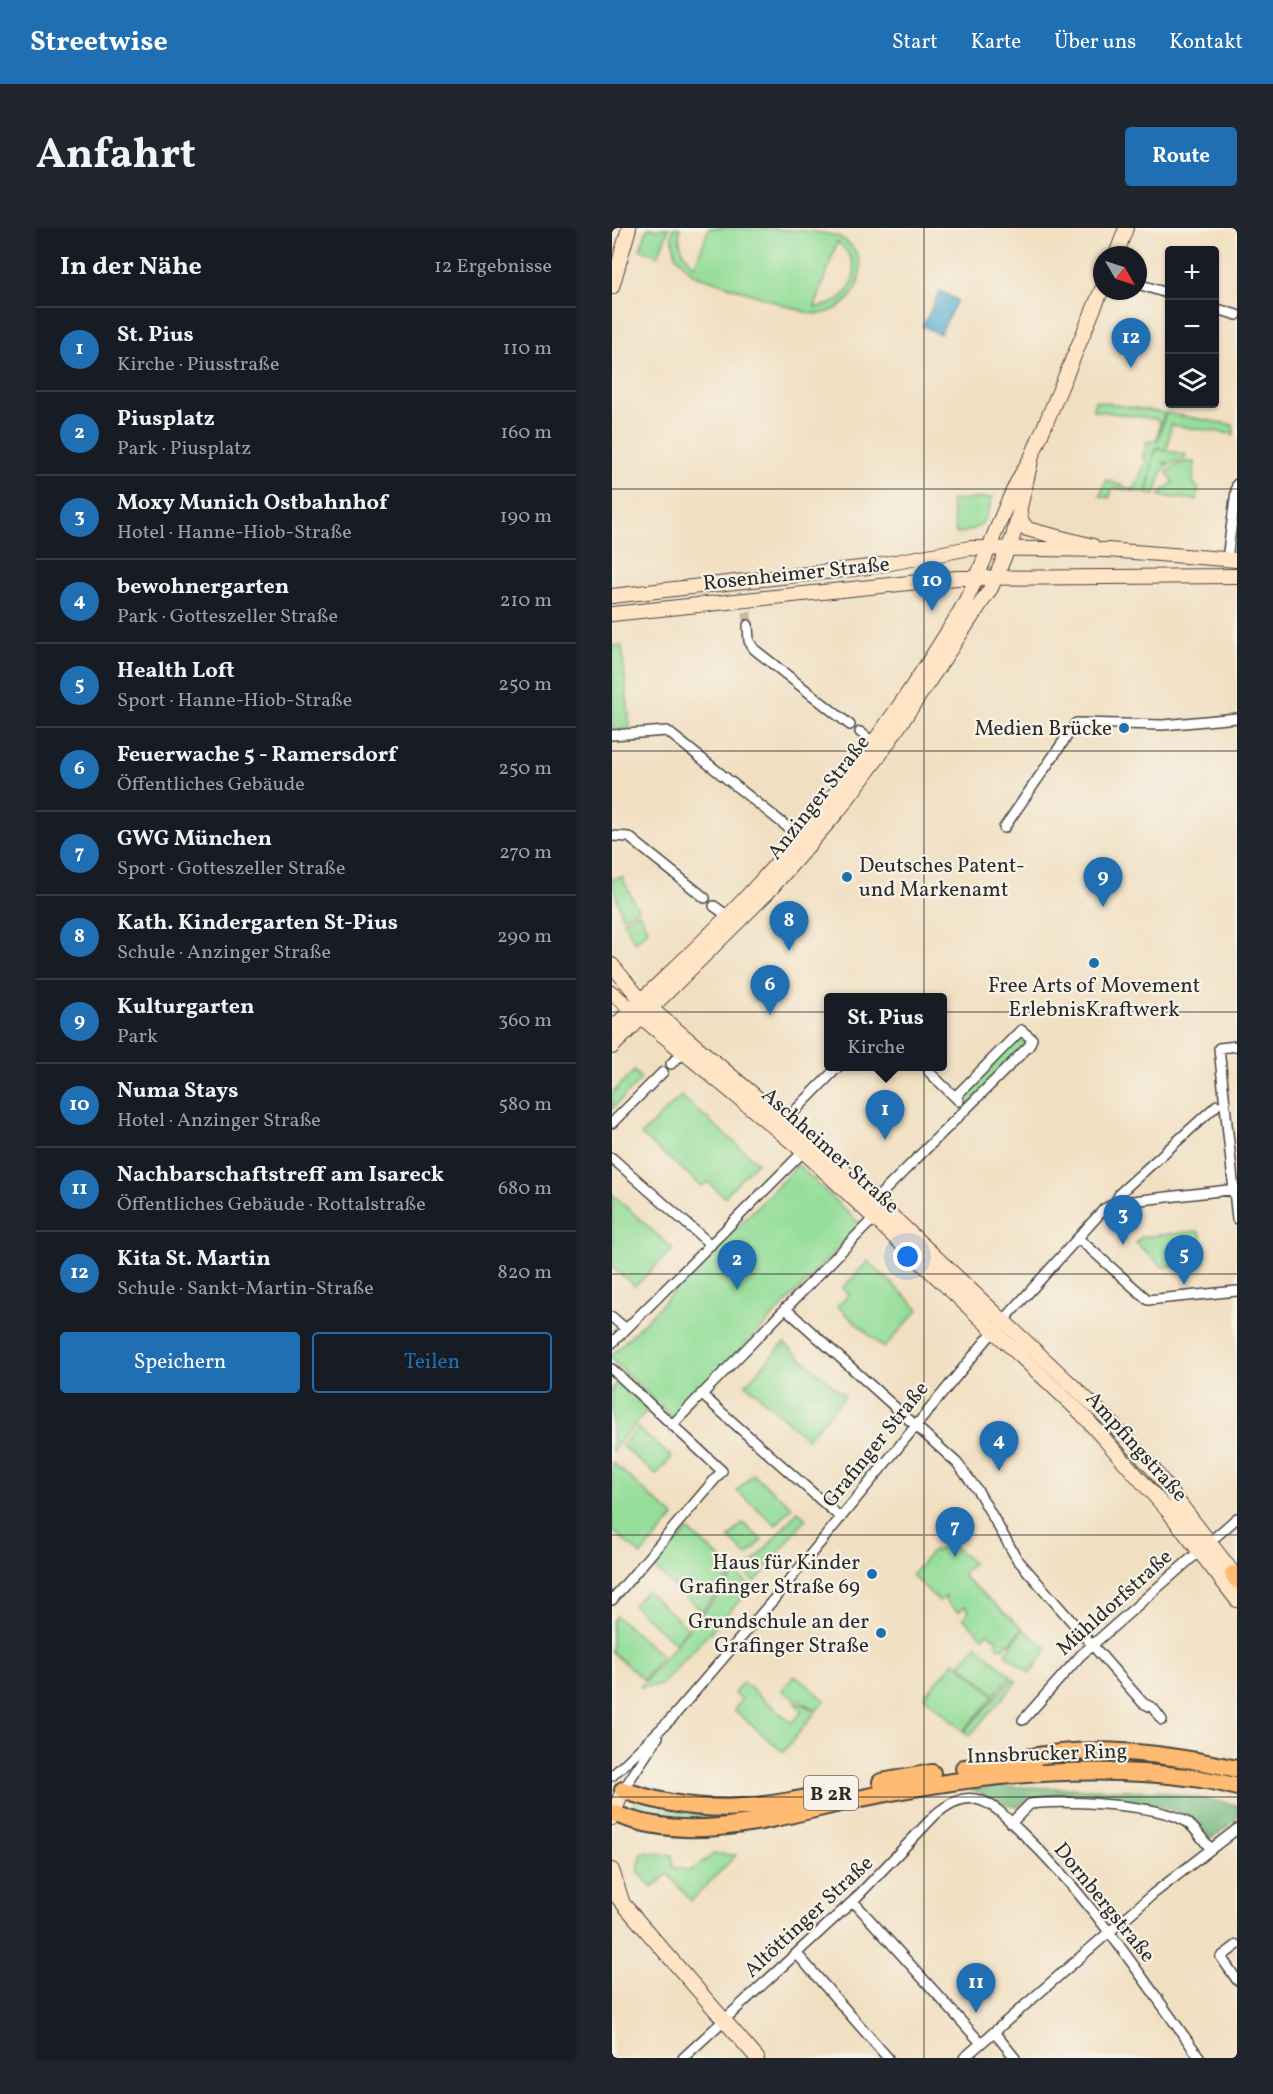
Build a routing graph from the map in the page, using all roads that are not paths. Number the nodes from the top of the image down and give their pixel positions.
1 (619, 228) edge
2 (628, 228) edge
3 (1126, 228) edge
4 (1119, 246) edge
5 (612, 252) edge
6 (612, 287) edge
7 (1147, 287) edge
8 (1165, 292) edge
9 (1097, 300) edge
10 (1219, 309) edge
11 (1237, 315) edge
12 (1032, 456) junction
13 (1237, 484) edge
14 (1020, 512) junction
15 (988, 549) junction
16 (1009, 550) junction
17 (1107, 550) junction
18 (1232, 560) edge
19 (1237, 576) edge
20 (975, 577) junction
21 (997, 577) junction
22 (612, 596) edge
23 (612, 614) edge
24 (748, 625) tunnel mouth
25 (1237, 718) edge
26 (850, 725) dead end
27 (860, 732) dead end
28 (612, 735) edge
29 (873, 742) junction
30 (1004, 828) dead end
31 (612, 836) edge
32 (800, 837) junction
33 (705, 898) dead end
34 (714, 906) dead end
35 (728, 916) junction
36 (612, 965) edge
37 (612, 993) edge
38 (640, 1009) junction
39 (612, 1029) edge
40 (1237, 1046) edge
41 (612, 1047) edge
42 (687, 1055) junction
43 (671, 1064) dead end
44 (834, 1071) edge
45 (663, 1072) dead end
46 (929, 1072) dead end
47 (955, 1096) junction
48 (1217, 1105) dead end
49 (965, 1107) junction
50 (612, 1123) edge
51 (782, 1124) junction
52 (808, 1147) junction
53 (612, 1158) edge
54 (1235, 1190) edge
55 (875, 1200) junction
56 (1115, 1203) junction
57 (882, 1214) junction
58 (1237, 1219) edge
59 (1078, 1238) junction
60 (711, 1245) junction
61 (1237, 1291) edge
62 (785, 1308) junction
63 (612, 1317) edge
64 (1000, 1325) junction
65 (626, 1329) junction
66 (612, 1343) edge
67 (612, 1369) edge
68 (701, 1394) junction
69 (673, 1424) junction
70 (916, 1427) junction
71 (841, 1518) junction
72 (1237, 1518) edge
73 (1205, 1547) junction
74 (1236, 1577) edge
75 (612, 1600) edge
76 (1237, 1600) edge
77 (1093, 1644) junction
78 (672, 1718) junction
79 (1023, 1720) dead end
80 (1162, 1720) dead end
81 (1010, 1762) junction
82 (1237, 1769) edge
83 (998, 1775) junction
84 (612, 1776) edge
85 (1237, 1776) edge
86 (1237, 1787) edge
87 (623, 1790) junction
88 (1237, 1797) edge
89 (958, 1800) joint
90 (613, 1815) edge
91 (1011, 1822) junction
92 (1237, 1828) edge
93 (1210, 1848) junction
94 (612, 1870) edge
95 (612, 1891) edge
96 (853, 1901) junction
97 (622, 1903) junction
98 (1111, 1931) junction
99 (1237, 1945) edge
100 (797, 1954) junction
101 (1237, 1980) edge
102 (723, 2021) junction
103 (994, 2032) junction
104 (981, 2043) junction
105 (683, 2058) edge
106 (757, 2058) edge
107 (888, 2058) edge
108 (964, 2058) edge
109 (1015, 2058) edge
110 (1200, 2058) edge

1 - 5 main road
2 - 6 main road
3 - 4 main road
7 - 8 street
9 - 12 main road
10 - 11 street
12 - 14 main road, Anzinger Straße
12 - 15 main road, Anzinger Straße
13 - 18 street, Rosenheimer Straße
14 - 16 main road, Anzinger Straße
14 - 17 main road
15 - 16 main road, Rosenheimer Straße
15 - 20 main road, Anzinger Straße
15 - 22 main road, Rosenheimer Straße
16 - 17 main road, Rosenheimer Straße
16 - 21 main road, Anzinger Straße
17 - 18 main road, Rosenheimer Straße
19 - 21 main road, Rosenheimer Straße
20 - 21 main road, Rosenheimer Straße
20 - 23 main road, Rosenheimer Straße
20 - 29 main road, Anzinger Straße
21 - 38 main road, Anzinger Straße
24 - 26 street
25 - 30 street
27 - 29 street
28 - 32 street
29 - 32 main road, Anzinger Straße
31 - 33 street
32 - 35 main road, Anzinger Straße
34 - 35 street
35 - 38 main road, Anzinger Straße
36 - 38 main road
37 - 38 main road
38 - 39 main road
38 - 41 main road
38 - 42 main road, Aschheimer Straße
38 - 51 main road, Aschheimer Straße
40 - 54 street
42 - 43 street
42 - 51 main road, Aschheimer Straße
44 - 51 street
45 - 50 street
46 - 47 street
47 - 49 street
47 - 49 street
48 - 56 street, Grafinger Straße
49 - 55 street
51 - 52 main road, Aschheimer Straße
52 - 55 main road, Aschheimer Straße
52 - 57 main road, Aschheimer Straße
52 - 60 street
53 - 60 street
54 - 56 street
54 - 58 street
55 - 57 main road, Aschheimer Straße
56 - 59 street, Grafinger Straße
57 - 62 street
57 - 64 main road, Aschheimer Straße
59 - 61 street
59 - 64 street, Grafinger Straße
60 - 65 street
62 - 68 street
62 - 70 street
63 - 65 street
64 - 70 street, Grafinger Straße
64 - 73 main road, Ampfingstraße
65 - 66 street
67 - 69 street
68 - 69 street
68 - 71 street
69 - 75 street
70 - 71 street, Grafinger Straße
70 - 77 street
71 - 78 street, Grafinger Straße
72 - 73 street, Mühldorfstraße
73 - 74 main road, Ampfingstraße
73 - 76 main road, Ampfingstraße
73 - 77 street, Mühldorfstraße
77 - 79 street, Mühldorfstraße
77 - 80 street
78 - 84 street, Grafinger Straße
78 - 87 street, Grafinger Straße
81 - 82 highway
81 - 85 highway, Innsbrucker Ring / B 2R
81 - 87 highway, Innsbrucker Ring / B 2R
83 - 86 highway, Innsbrucker Ring / B 2R
83 - 88 highway
83 - 90 highway, Innsbrucker Ring / B 2R
87 - 90 main road, Grafinger Straße
89 - 91 street, Dornbergstraße
89 - 96 street, Altöttinger Straße
91 - 93 street
91 - 98 street, Dornbergstraße
92 - 93 street
93 - 98 street
94 - 97 main road
95 - 97 main road
96 - 100 street, Altöttinger Straße
96 - 104 street
97 - 102 main road
98 - 103 street
98 - 110 street, Dornbergstraße
99 - 101 street
100 - 102 street, Altöttinger Straße
100 - 107 street
102 - 105 street, Altöttinger Straße
102 - 106 main road
103 - 104 street
103 - 109 street
104 - 108 street

